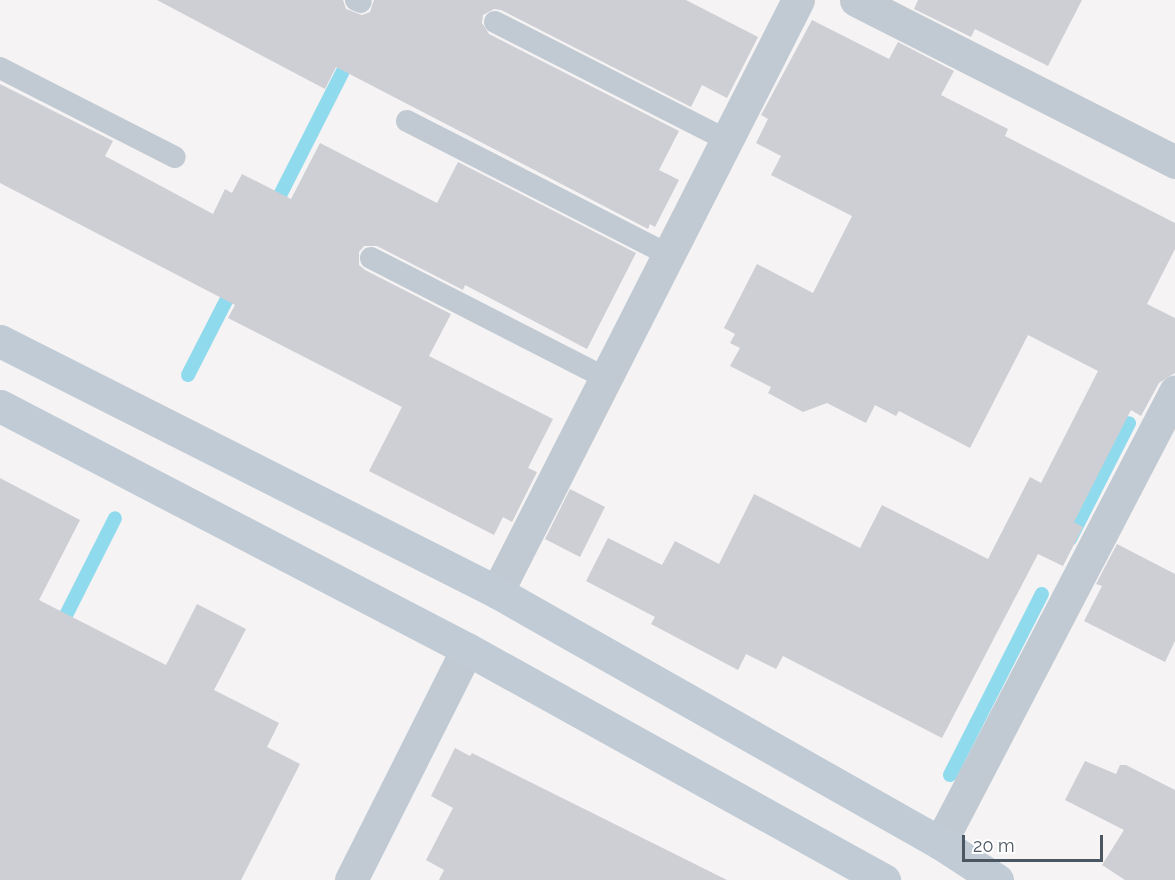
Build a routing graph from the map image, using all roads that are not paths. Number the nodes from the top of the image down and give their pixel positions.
1 (798, 0) edge
2 (856, 0) edge
3 (495, 22) dead end
4 (0, 68) edge
5 (407, 121) dead end
6 (727, 140) junction
7 (175, 157) dead end
8 (1175, 162) edge
9 (669, 255) junction
10 (370, 258) dead end
11 (0, 341) edge
12 (606, 378) junction
13 (1175, 392) edge
14 (0, 406) edge
15 (497, 592) junction
16 (467, 649) junction
17 (940, 843) junction
18 (351, 880) edge
19 (884, 880) edge
20 (997, 880) edge

1 - 6 street
2 - 8 street
3 - 6 lane
4 - 7 lane
5 - 9 lane
6 - 9 street
9 - 12 street
10 - 12 lane
11 - 15 street
12 - 15 street
13 - 17 street
14 - 16 street
15 - 17 street
16 - 18 street
16 - 19 street
17 - 20 street

